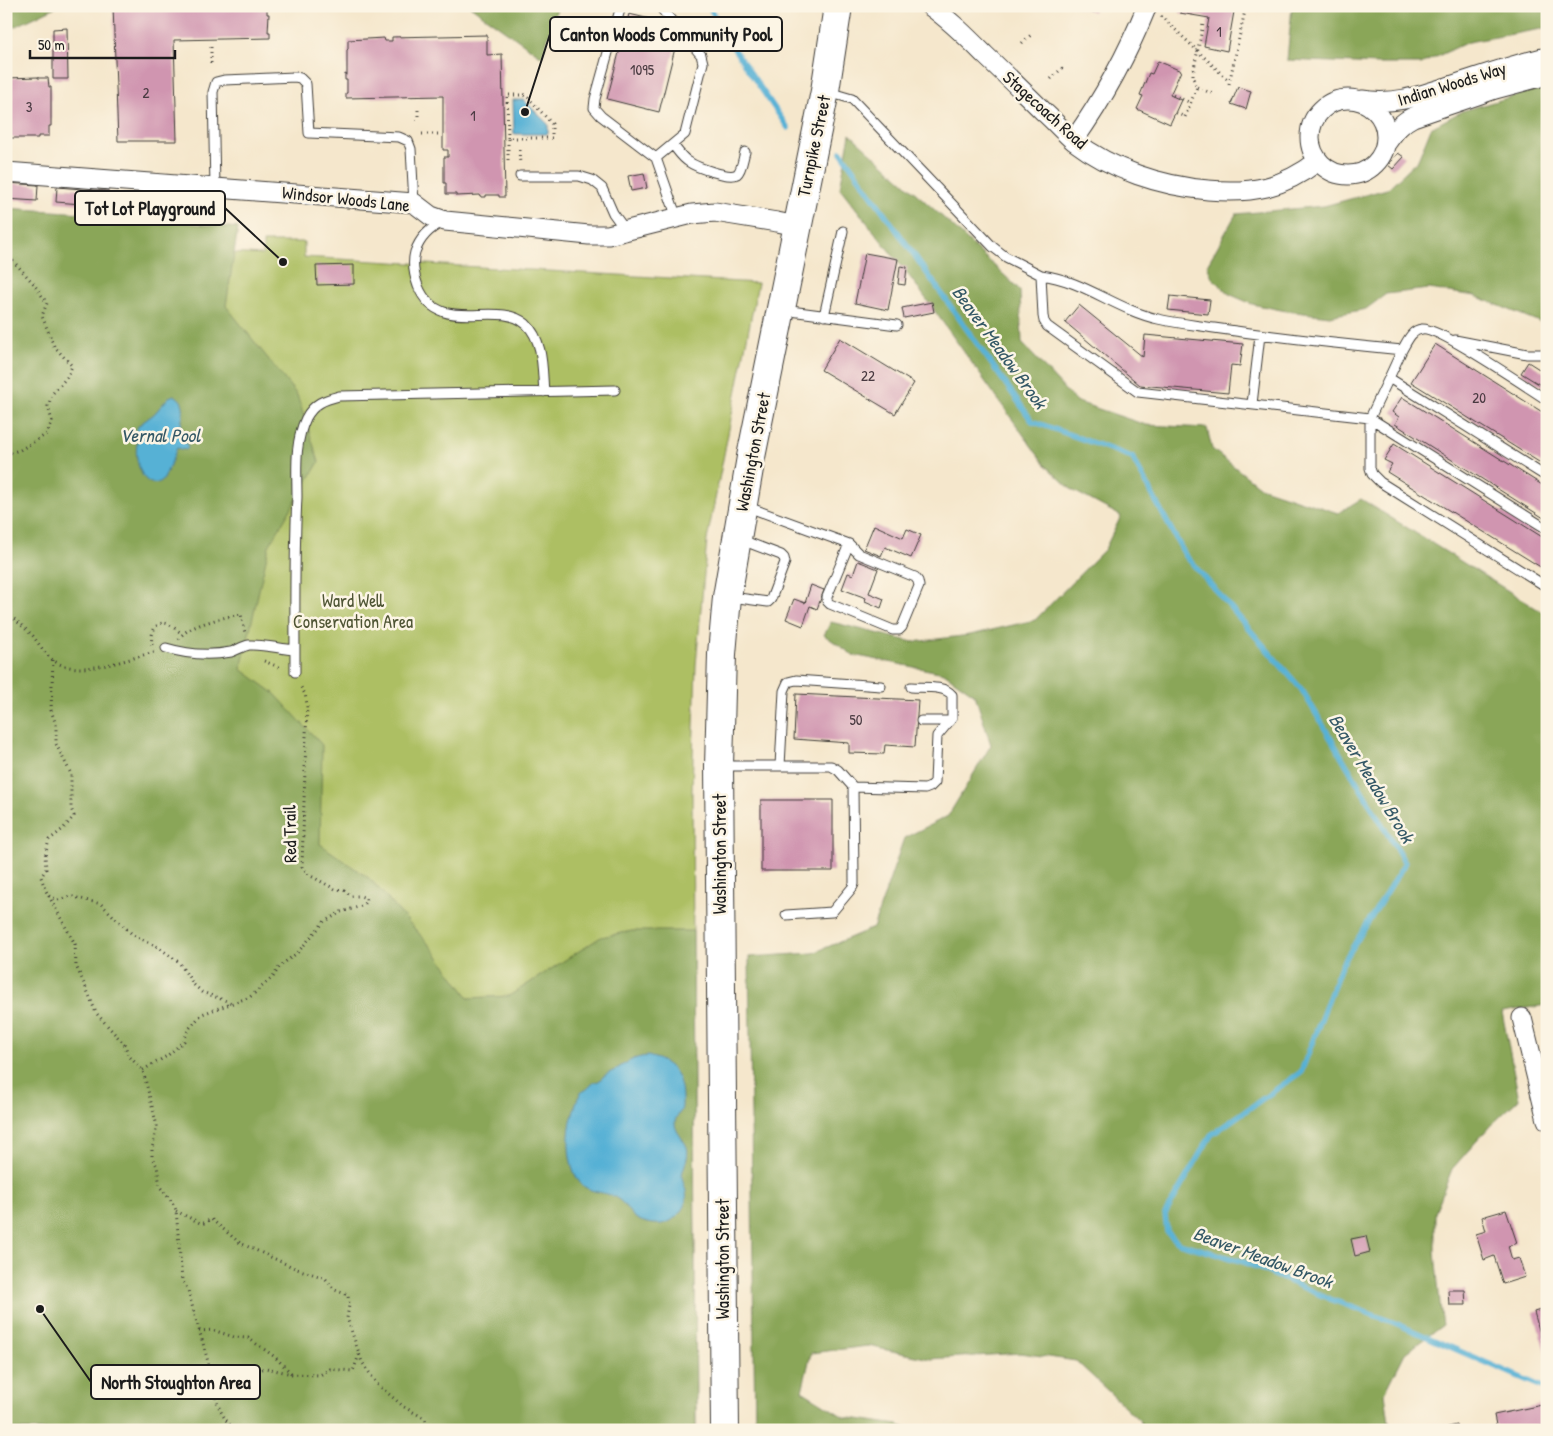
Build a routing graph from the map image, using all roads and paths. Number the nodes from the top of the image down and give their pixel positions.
1 (621, 6) edge
2 (659, 6) edge
3 (838, 6) edge
4 (930, 6) edge
5 (1246, 6) edge
6 (1152, 9) edge
7 (1203, 24) dead end
8 (1033, 33) dead end
9 (1022, 43) dead end
10 (211, 47) dead end
11 (1198, 52) junction
12 (1547, 57) edge
13 (211, 65) dead end
14 (1063, 67) dead end
15 (1547, 75) edge
16 (1051, 79) dead end
17 (1197, 87) junction
18 (825, 91) junction
19 (1213, 94) dead end
20 (1172, 95) dead end
21 (1356, 100) junction
22 (1191, 103) junction
23 (418, 110) dead end
24 (1176, 113) dead end
25 (418, 125) dead end
26 (422, 134) dead end
27 (439, 134) dead end
28 (508, 138) junction
29 (1074, 140) junction
30 (673, 145) junction
31 (1385, 145) junction
32 (519, 150) dead end
33 (745, 152) dead end
34 (656, 158) junction
35 (1318, 161) junction
36 (508, 164) dead end
37 (520, 166) dead end
38 (6, 172) edge
39 (520, 176) dead end
40 (215, 187) junction
41 (414, 203) junction
42 (677, 219) junction
43 (445, 221) junction
44 (797, 226) junction
45 (843, 231) dead end
46 (626, 232) junction
47 (6, 253) edge
48 (1041, 275) junction
49 (783, 297) junction
50 (824, 316) junction
51 (898, 325) dead end
52 (1260, 335) junction
53 (1450, 338) junction
54 (1402, 350) junction
55 (1547, 354) edge
56 (1389, 378) junction
57 (615, 390) dead end
58 (544, 392) junction
59 (1547, 400) edge
60 (1252, 404) junction
61 (1370, 418) junction
62 (6, 454) edge
63 (1547, 477) edge
64 (742, 506) junction
65 (1547, 529) edge
66 (736, 538) junction
67 (849, 544) junction
68 (1547, 588) edge
69 (727, 597) junction
70 (6, 613) edge
71 (182, 634) junction
72 (247, 645) junction
73 (166, 648) junction
74 (295, 650) junction
75 (154, 652) junction
76 (53, 660) junction
77 (286, 670) dead end
78 (294, 675) joint
79 (881, 686) dead end
80 (911, 687) dead end
81 (921, 721) dead end
82 (950, 721) junction
83 (719, 766) junction
84 (780, 766) junction
85 (853, 787) junction
86 (48, 896) junction
87 (786, 916) dead end
88 (234, 1003) junction
89 (1522, 1018) dead end
90 (143, 1070) junction
91 (1547, 1120) edge
92 (176, 1211) junction
93 (199, 1331) junction
94 (359, 1354) junction
95 (292, 1374) junction
96 (212, 1389) junction
97 (235, 1430) edge
98 (433, 1430) edge
99 (725, 1430) edge

1 - 34 lane
2 - 30 lane
3 - 18 main road, Turnpike Street
4 - 29 street, Stagecoach Road
5 - 11 path
6 - 11 path
6 - 29 street
7 - 11 path
8 - 9 path
10 - 13 path
11 - 17 path
12 - 21 street, Indian Woods Way
14 - 16 path
15 - 31 street, Indian Woods Way
17 - 19 path
17 - 22 path
18 - 44 main road, Turnpike Street
18 - 48 lane
20 - 22 path
21 - 31 street
21 - 35 street
22 - 24 path
23 - 25 path
26 - 27 path
28 - 28 path
28 - 36 path
29 - 35 street, Stagecoach Road
30 - 33 lane
30 - 34 lane
31 - 35 street
32 - 37 path
34 - 42 lane
38 - 40 street, Windsor Woods Lane
39 - 46 lane
40 - 41 street, Windsor Woods Lane
40 - 41 lane
41 - 43 street, Windsor Woods Lane
42 - 44 street, Windsor Woods Lane
42 - 46 street, Windsor Woods Lane
43 - 46 street, Windsor Woods Lane
43 - 58 lane
44 - 49 main road, Turnpike Street
45 - 50 lane
47 - 62 path
48 - 52 lane
48 - 60 lane
49 - 50 lane
49 - 64 main road, Washington Street
50 - 51 lane
52 - 54 lane
52 - 60 lane
53 - 54 lane
53 - 55 lane
53 - 59 lane
54 - 56 lane
56 - 61 lane
56 - 63 lane
57 - 58 lane
58 - 74 lane
60 - 61 lane
61 - 65 lane
61 - 68 lane
64 - 66 main road, Washington Street
64 - 67 lane
66 - 69 main road, Washington Street
66 - 69 lane
67 - 67 lane
69 - 83 main road, Washington Street
70 - 76 path
71 - 72 path
71 - 73 path
71 - 75 path
72 - 73 lane
72 - 74 lane
72 - 77 path
73 - 75 path
74 - 78 lane
75 - 76 path
76 - 86 path
78 - 88 path, Red Trail
79 - 84 lane
80 - 82 lane
81 - 82 lane
82 - 85 lane
83 - 84 lane
83 - 99 main road, Washington Street
84 - 85 lane
85 - 87 lane
86 - 88 path
86 - 90 path
88 - 90 path, Red Trail
89 - 91 street
90 - 92 path
92 - 93 path
92 - 94 path
93 - 95 path
93 - 96 path
94 - 95 path
94 - 98 path
95 - 96 path
96 - 97 path

